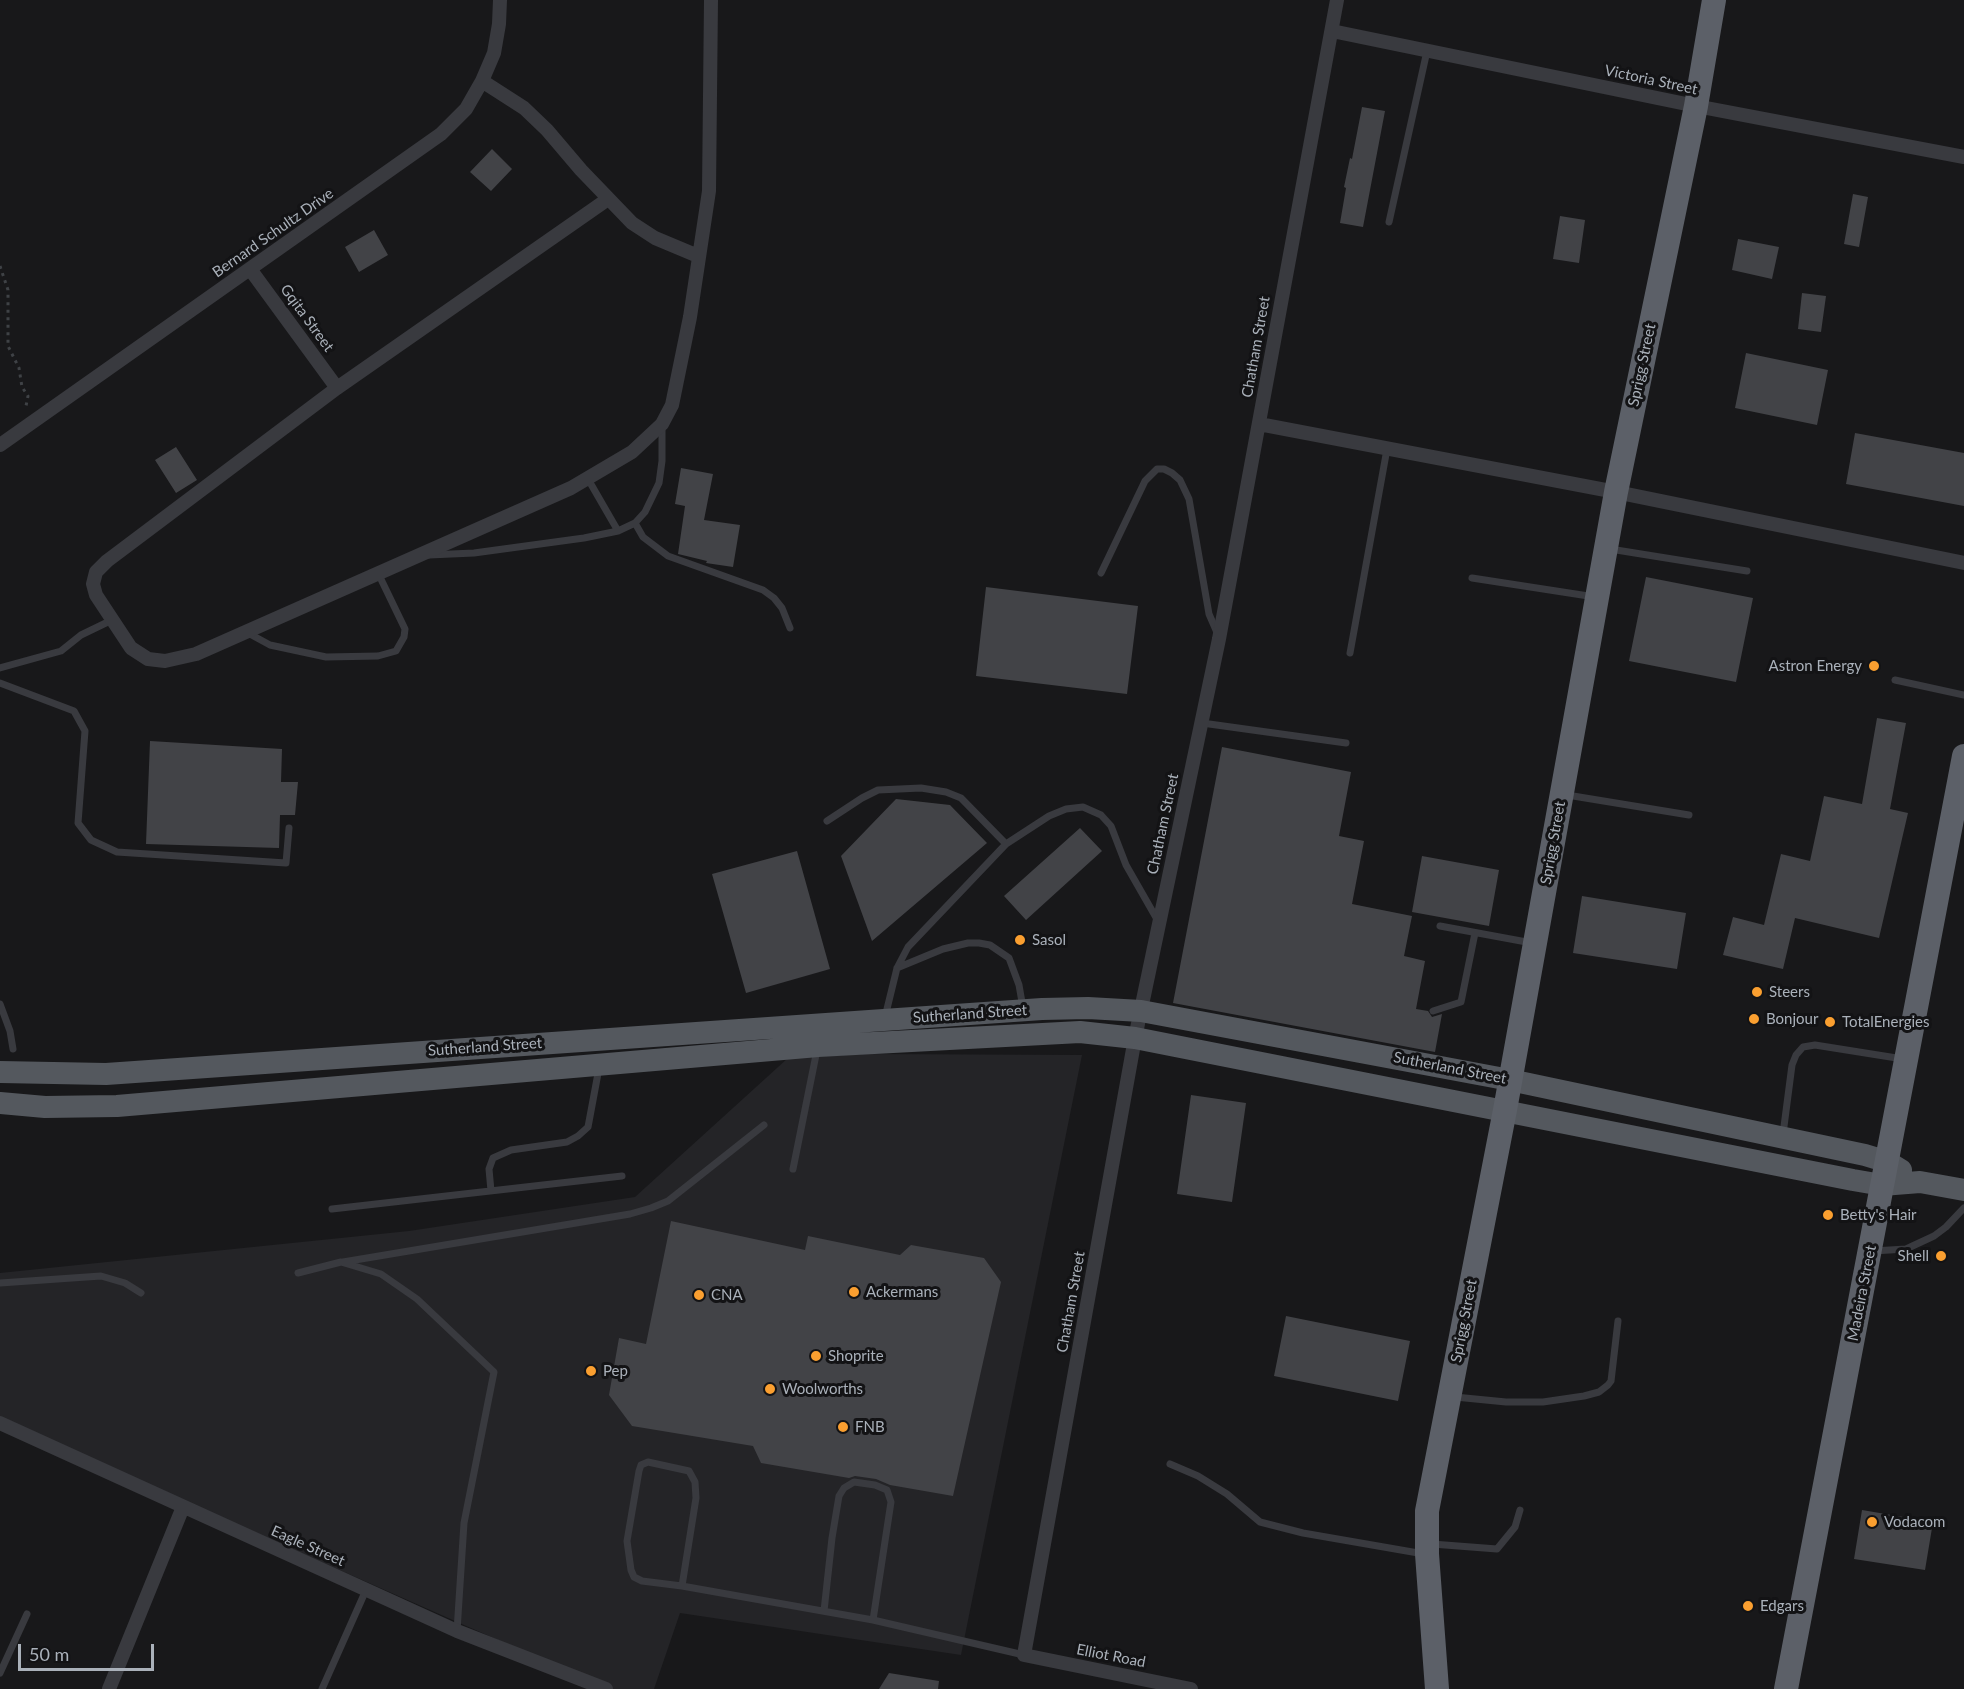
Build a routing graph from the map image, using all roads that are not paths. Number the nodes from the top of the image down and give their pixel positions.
1 (500, 0) edge
2 (711, 0) edge
3 (1337, 0) edge
4 (1714, 0) edge
5 (1332, 32) junction
6 (1427, 51) junction
7 (482, 81) junction
8 (1696, 106) junction
9 (1964, 157) edge
10 (608, 200) junction
11 (1389, 222) dead end
12 (698, 256) junction
13 (250, 269) junction
14 (337, 388) junction
15 (662, 424) junction
16 (1259, 424) junction
17 (0, 445) edge
18 (1387, 449) junction
19 (588, 478) junction
20 (1616, 492) junction
21 (635, 524) junction
22 (618, 531) junction
23 (1606, 549) junction
24 (419, 555) junction
25 (1964, 563) edge
26 (1747, 571) dead end
27 (378, 573) junction
28 (1101, 573) dead end
29 (1472, 578) dead end
30 (1597, 597) junction
31 (112, 620) junction
32 (790, 628) dead end
33 (245, 631) junction
34 (1219, 639) junction
35 (1350, 653) dead end
36 (0, 668) edge
37 (1895, 680) dead end
38 (0, 682) edge
39 (1964, 695) edge
40 (1202, 723) junction
41 (1346, 742) dead end
42 (1964, 756) edge
43 (1562, 794) junction
44 (1689, 815) dead end
45 (827, 821) dead end
46 (289, 828) dead end
47 (1006, 844) junction
48 (1159, 923) junction
49 (1440, 926) dead end
50 (1475, 933) junction
51 (1535, 943) junction
52 (897, 968) junction
53 (0, 1004) edge
54 (1023, 1011) junction
55 (1141, 1011) junction
56 (1433, 1011) dead end
57 (884, 1020) junction
58 (820, 1035) junction
59 (1135, 1038) junction
60 (880, 1043) junction
61 (13, 1049) dead end
62 (1906, 1059) junction
63 (600, 1066) junction
64 (0, 1072) edge
65 (1510, 1080) junction
66 (0, 1103) edge
67 (1504, 1110) junction
68 (764, 1125) dead end
69 (1783, 1137) junction
70 (793, 1169) dead end
71 (1885, 1173) junction
72 (622, 1176) dead end
73 (1964, 1190) edge
74 (491, 1191) junction
75 (1964, 1208) edge
76 (332, 1209) dead end
77 (1870, 1251) junction
78 (341, 1262) junction
79 (298, 1273) dead end
80 (0, 1283) edge
81 (141, 1293) dead end
82 (1618, 1321) dead end
83 (1449, 1396) junction
84 (0, 1423) edge
85 (1170, 1464) dead end
86 (183, 1507) junction
87 (1520, 1510) dead end
88 (1426, 1549) junction
89 (682, 1586) junction
90 (366, 1590) junction
91 (824, 1611) junction
92 (27, 1614) dead end
93 (873, 1620) junction
94 (457, 1630) junction
95 (1024, 1655) junction
96 (0, 1673) edge
97 (109, 1689) edge
98 (321, 1689) edge
99 (606, 1689) edge
100 (1191, 1689) edge
101 (1437, 1689) edge
102 (1786, 1689) edge

1 - 7 street, Bernard Schultz Drive
2 - 12 street
3 - 5 street, Chatham Street
4 - 8 highway, Sprigg Street
5 - 6 street, Victoria Street
5 - 16 street, Chatham Street
6 - 8 street, Victoria Street
6 - 11 lane
7 - 10 street
7 - 13 street, Bernard Schultz Drive
8 - 9 street, Victoria Street
8 - 20 highway, Sprigg Street
10 - 12 street
10 - 14 street
12 - 15 street
13 - 14 street, Gqita Street
13 - 17 street, Bernard Schultz Drive
14 - 31 street
15 - 19 street
15 - 21 lane
16 - 18 street
16 - 34 street, Chatham Street
18 - 20 street
18 - 35 lane
19 - 22 lane
19 - 24 street
20 - 23 highway, Sprigg Street
20 - 25 street
21 - 22 lane
21 - 32 lane
22 - 24 lane
23 - 26 lane
23 - 30 highway, Sprigg Street
24 - 27 street
27 - 33 street
27 - 33 lane
28 - 34 lane
29 - 30 lane
30 - 43 highway, Sprigg Street
31 - 33 street
31 - 36 lane
34 - 40 street, Chatham Street
37 - 39 lane
38 - 46 lane
40 - 41 lane
40 - 48 street, Chatham Street
42 - 62 highway, Madeira Street
43 - 44 lane
43 - 51 highway, Sprigg Street
45 - 47 lane
47 - 48 lane
47 - 52 lane
48 - 55 street, Chatham Street
49 - 50 lane
50 - 51 lane
50 - 56 lane
51 - 65 highway, Sprigg Street
52 - 54 lane
52 - 57 lane
53 - 61 lane
54 - 55 main road, Sutherland Street
54 - 57 main road, Sutherland Street
55 - 59 street, Chatham Street
55 - 65 main road, Sutherland Street
57 - 58 main road, Sutherland Street
57 - 60 lane
58 - 60 main road, Sutherland Street
58 - 63 main road, Sutherland Street
58 - 64 main road, Sutherland Street
58 - 70 lane
59 - 60 main road, Sutherland Street
59 - 67 main road, Sutherland Street
59 - 95 street, Chatham Street
62 - 69 lane
62 - 71 highway, Madeira Street
63 - 66 main road, Sutherland Street
63 - 74 lane
65 - 67 highway, Sprigg Street
65 - 69 main road, Sutherland Street
67 - 71 main road, Sutherland Street
67 - 83 highway, Sprigg Street
68 - 78 lane
69 - 71 main road, Sutherland Street
71 - 73 main road, Sutherland Street
71 - 77 highway, Madeira Street
72 - 74 lane
74 - 76 lane
75 - 77 lane
77 - 102 highway, Madeira Street
78 - 79 lane
78 - 94 lane
80 - 81 lane
82 - 83 lane
83 - 88 highway, Sprigg Street
84 - 86 street, Eagle Street
85 - 88 lane
86 - 90 street, Eagle Street
86 - 97 street
87 - 88 lane
88 - 101 highway, Sprigg Street
89 - 89 lane
89 - 91 lane
90 - 94 street, Eagle Street
90 - 98 lane
91 - 93 lane
91 - 93 lane
92 - 96 lane
93 - 95 lane
94 - 99 street, Eagle Street
95 - 100 street, Elliot Road

